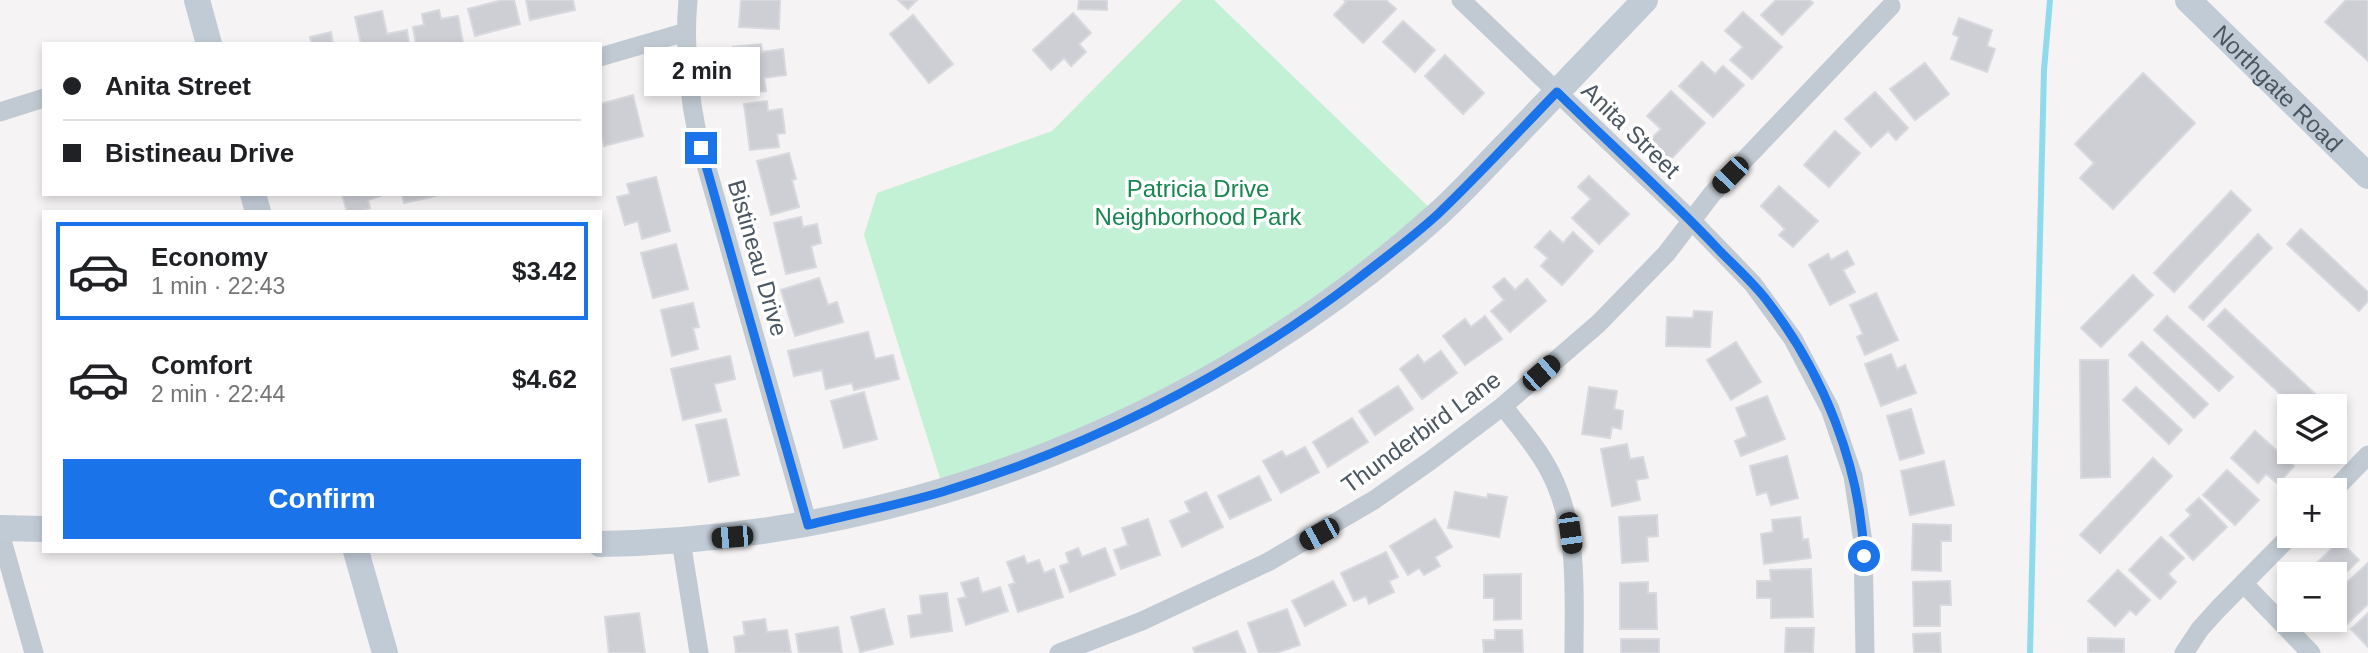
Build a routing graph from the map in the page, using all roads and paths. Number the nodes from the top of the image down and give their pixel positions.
1 (197, 0) edge
2 (688, 0) edge
3 (1461, 0) edge
4 (1645, 0) edge
5 (2188, 0) edge
6 (1891, 6) dead end
7 (686, 32) junction
8 (208, 42) edge
9 (602, 56) edge
10 (1557, 92) junction
11 (42, 99) edge
12 (0, 112) edge
13 (2368, 176) edge
14 (1692, 221) junction
15 (1503, 405) junction
16 (2368, 455) edge
17 (2346, 478) edge
18 (808, 525) junction
19 (42, 529) edge
20 (0, 530) edge
21 (681, 541) junction
22 (602, 544) edge
23 (2278, 548) edge
24 (357, 553) edge
25 (2244, 584) junction
26 (34, 653) edge
27 (385, 653) edge
28 (699, 653) edge
29 (1059, 653) edge
30 (1574, 653) edge
31 (1865, 653) edge
32 (2184, 653) edge
33 (2311, 653) edge

1 - 8 street
2 - 7 street, Bistineau Drive
3 - 10 street, Anita Street
4 - 10 street
5 - 13 street, Northgate Road
6 - 14 street, Thunderbird Lane
7 - 9 street
7 - 18 street, Bistineau Drive
10 - 14 street, Anita Street
10 - 18 street
11 - 12 street
14 - 15 street, Thunderbird Lane
14 - 31 street, Anita Street
15 - 29 street, Thunderbird Lane
15 - 30 street
16 - 17 street
18 - 21 street
19 - 20 street
20 - 26 street
21 - 22 street
21 - 28 street
23 - 25 street
24 - 27 street
25 - 32 street
25 - 33 street

